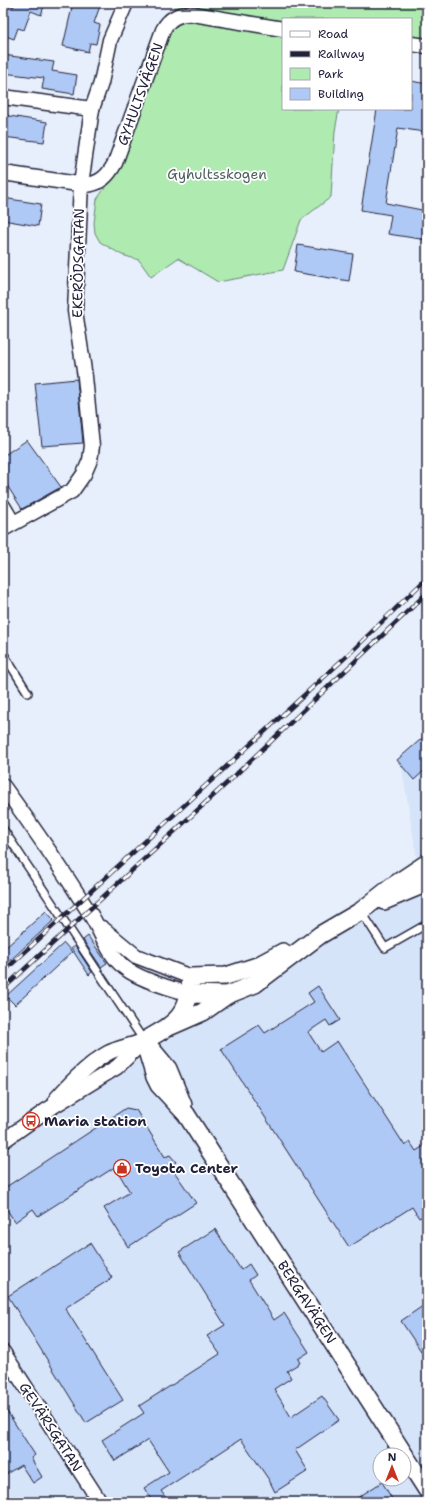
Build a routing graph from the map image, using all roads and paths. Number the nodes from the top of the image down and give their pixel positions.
1 (126, 3) edge
2 (282, 29) edge
3 (412, 44) edge
4 (427, 46) edge
5 (3, 97) edge
6 (92, 109) junction
7 (3, 173) edge
8 (80, 184) junction
9 (3, 506) edge
10 (8, 526) edge
11 (3, 653) edge
12 (28, 693) dead end
13 (3, 786) edge
14 (3, 829) edge
15 (427, 863) edge
16 (427, 883) edge
17 (363, 910) junction
18 (96, 922) junction
19 (427, 924) edge
20 (320, 936) junction
21 (191, 977) junction
22 (190, 994) junction
23 (227, 995) junction
24 (171, 1026) junction
25 (144, 1041) junction
26 (3, 1141) edge
27 (3, 1352) edge
28 (427, 1490) edge
29 (100, 1502) edge

1 - 6 street, EKERÖDSGATAN
2 - 8 street, GYHULTSVÄGEN
3 - 4 street
5 - 6 street
6 - 8 street, EKERÖDSGATAN
7 - 8 street, GYHULTSVÄGEN
8 - 10 street, EKERÖDSGATAN
9 - 10 street
11 - 12 lane
13 - 18 street
14 - 25 lane
15 - 17 street
16 - 17 street
17 - 19 lane
17 - 20 street
18 - 21 street
18 - 22 street
20 - 21 street
20 - 23 street
21 - 22 street
22 - 23 street
22 - 24 street
23 - 24 street
24 - 25 street
25 - 26 street
25 - 28 street, BERGAVÄGEN
27 - 29 street, GEVÄRSGATAN

